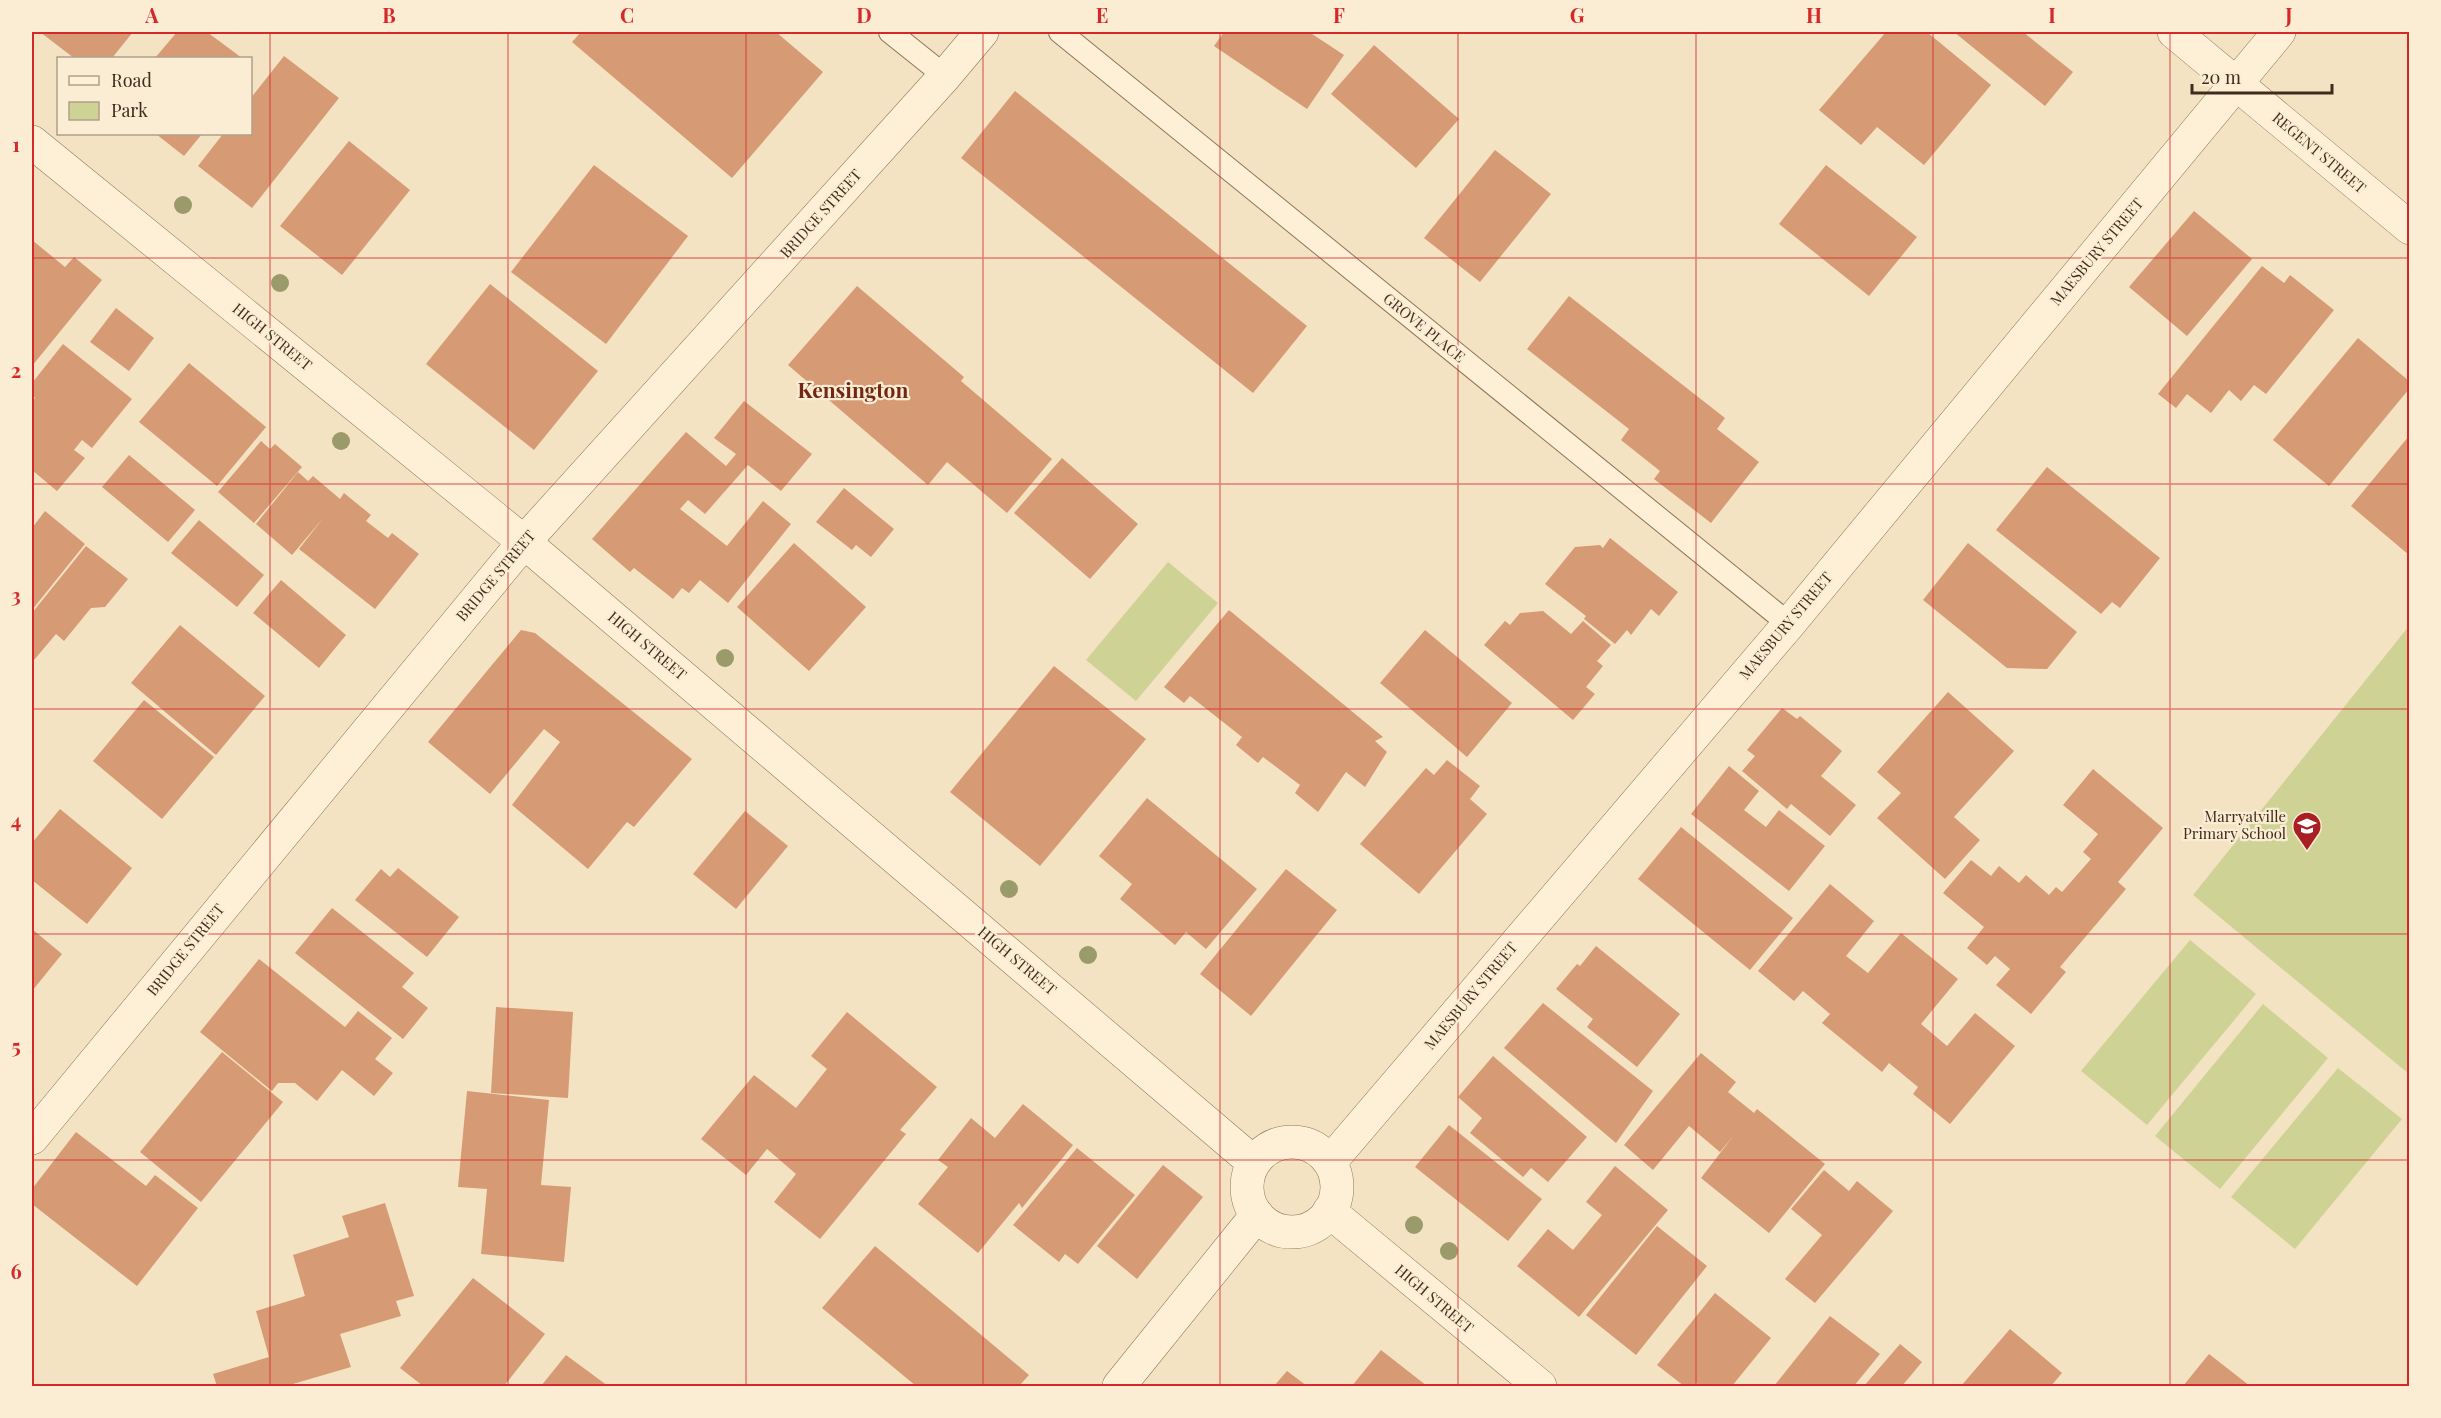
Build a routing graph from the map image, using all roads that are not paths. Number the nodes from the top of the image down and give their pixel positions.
1 (890, 32) edge
2 (982, 32) edge
3 (1060, 32) edge
4 (2174, 32) edge
5 (2279, 32) edge
6 (945, 76) junction
7 (2236, 84) junction
8 (32, 142) edge
9 (2409, 228) edge
10 (524, 542) junction
11 (1789, 624) junction
12 (32, 1138) edge
13 (1253, 1162) junction
14 (1330, 1162) junction
15 (1329, 1211) junction
16 (1257, 1215) junction
17 (1119, 1386) edge
18 (1540, 1386) edge

1 - 6 lane
2 - 6 street, BRIDGE STREET
3 - 11 lane, GROVE PLACE
4 - 7 street, REGENT STREET
5 - 7 street, MAESBURY STREET
6 - 10 street, BRIDGE STREET
7 - 9 street, REGENT STREET
7 - 11 street, MAESBURY STREET
8 - 10 street, HIGH STREET
10 - 12 street, BRIDGE STREET
10 - 13 street, HIGH STREET
11 - 14 street, MAESBURY STREET
13 - 14 street
13 - 16 street
14 - 15 street
15 - 16 street
15 - 18 street, HIGH STREET
16 - 17 street

